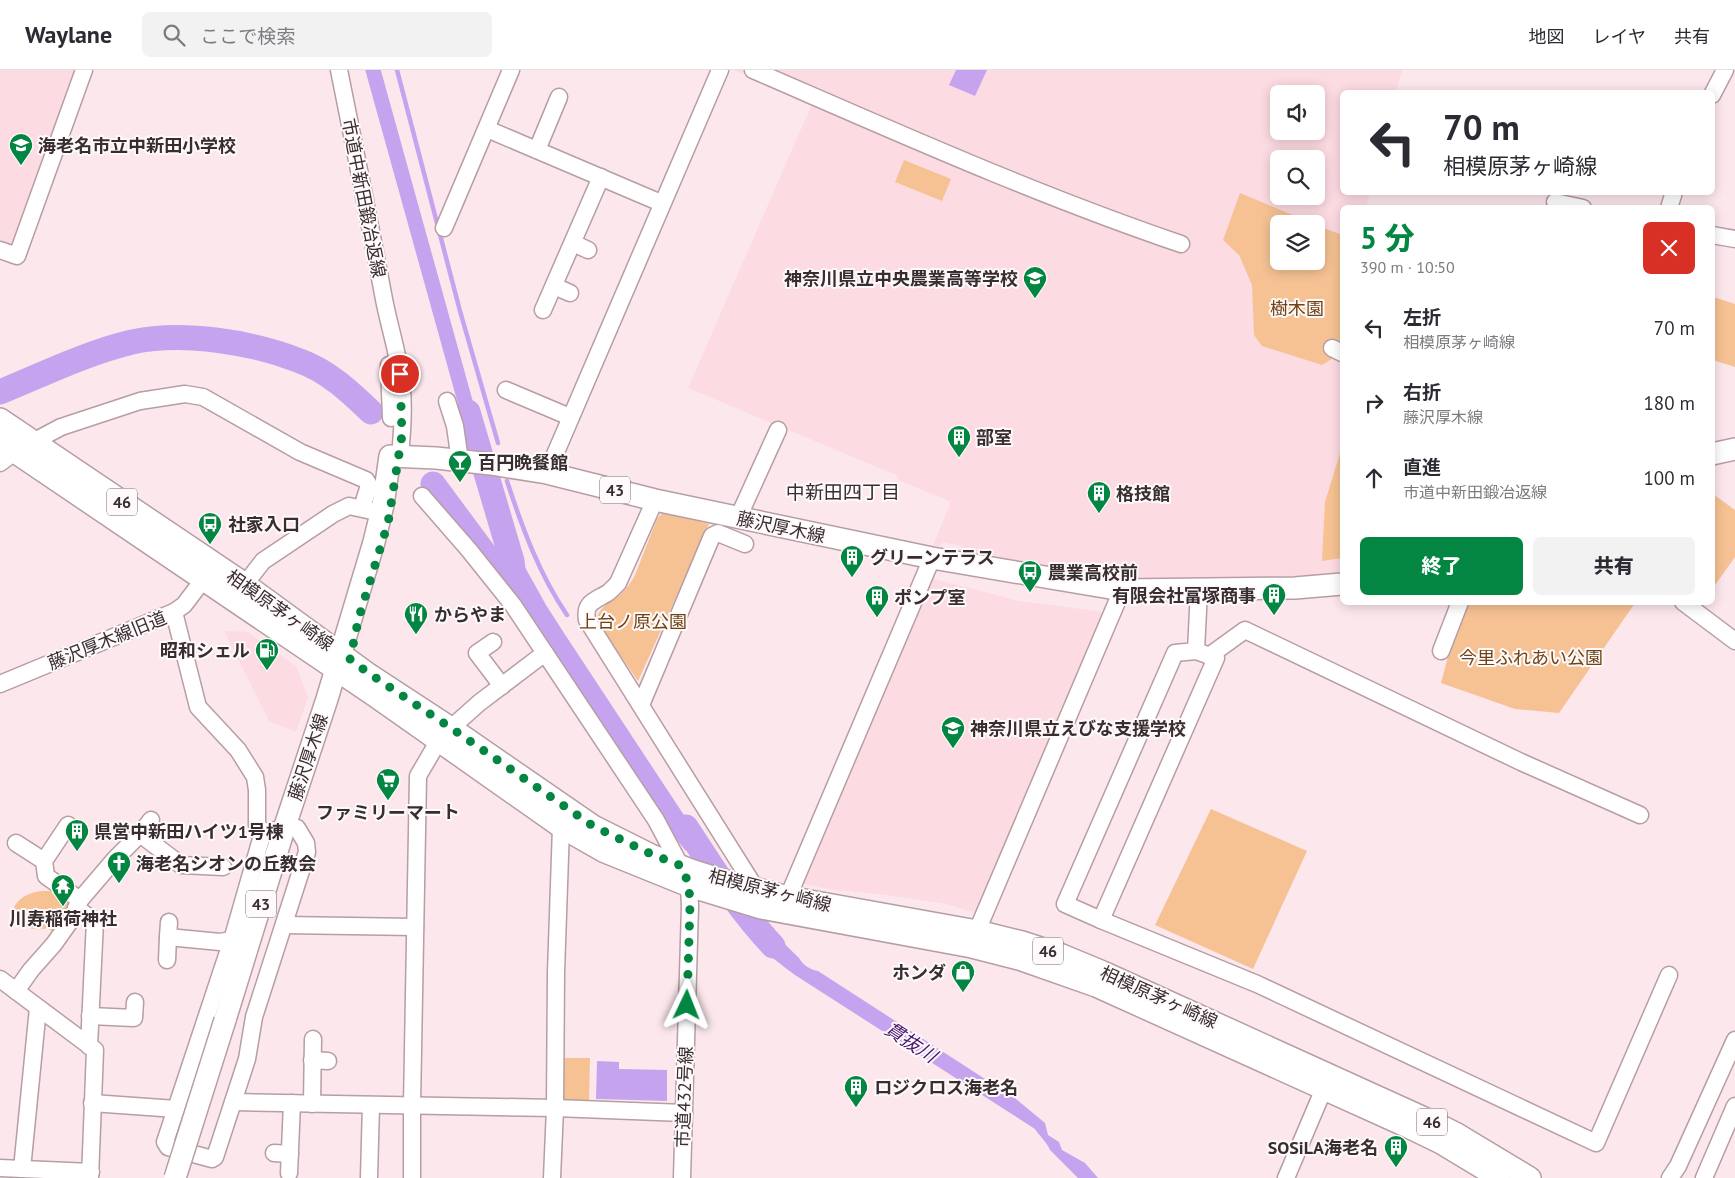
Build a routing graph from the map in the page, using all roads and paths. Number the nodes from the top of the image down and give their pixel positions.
1 (84, 70) edge
2 (339, 70) edge
3 (512, 70) edge
4 (720, 70) edge
5 (753, 70) edge
6 (1725, 70) edge
7 (1715, 90) edge
8 (559, 98) dead end
9 (487, 129) junction
10 (537, 150) junction
11 (601, 177) junction
12 (1555, 202) dead end
13 (661, 203) junction
14 (1569, 205) edge
15 (444, 228) dead end
16 (1715, 236) edge
17 (1735, 239) edge
18 (572, 244) junction
19 (1180, 244) dead end
20 (0, 250) edge
21 (588, 250) dead end
22 (554, 286) junction
23 (570, 293) dead end
24 (544, 310) dead end
25 (506, 390) dead end
26 (447, 401) dead end
27 (570, 417) junction
28 (0, 419) edge
29 (778, 430) dead end
30 (1735, 449) edge
31 (12, 450) edge
32 (1715, 453) edge
33 (1735, 454) edge
34 (395, 456) junction
35 (464, 461) junction
36 (1715, 461) edge
37 (547, 473) junction
38 (422, 496) dead end
39 (656, 500) junction
40 (372, 511) junction
41 (738, 518) junction
42 (745, 544) dead end
43 (932, 558) junction
44 (203, 580) junction
45 (245, 584) junction
46 (1340, 584) edge
47 (1122, 590) junction
48 (1199, 590) junction
49 (1459, 605) edge
50 (1687, 605) edge
51 (174, 612) junction
52 (1735, 641) edge
53 (493, 642) dead end
54 (1441, 651) dead end
55 (545, 653) junction
56 (1203, 653) junction
57 (342, 665) junction
58 (0, 684) edge
59 (502, 686) junction
60 (641, 705) junction
61 (445, 734) junction
62 (1640, 816) dead end
63 (152, 820) dead end
64 (68, 825) dead end
65 (561, 827) junction
66 (290, 828) junction
67 (263, 832) junction
68 (140, 834) junction
69 (16, 843) dead end
70 (44, 861) junction
71 (223, 867) dead end
72 (692, 879) junction
73 (788, 896) junction
74 (758, 898) junction
75 (78, 904) junction
76 (1101, 920) junction
77 (284, 925) junction
78 (415, 927) junction
79 (977, 931) junction
80 (232, 940) junction
81 (167, 960) dead end
82 (1669, 975) dead end
83 (0, 979) edge
84 (16, 991) junction
85 (38, 1008) junction
86 (90, 1016) junction
87 (134, 1017) dead end
88 (230, 1022) junction
89 (312, 1039) dead end
90 (1735, 1040) edge
91 (89, 1046) junction
92 (1327, 1082) junction
93 (233, 1102) junction
94 (92, 1103) junction
95 (292, 1103) junction
96 (312, 1104) junction
97 (371, 1105) junction
98 (412, 1106) junction
99 (1735, 1106) edge
100 (555, 1108) junction
101 (176, 1109) junction
102 (684, 1113) junction
103 (0, 1168) edge
104 (365, 1168) edge
105 (22, 1169) junction
106 (289, 1173) dead end
107 (90, 1175) edge
108 (175, 1178) edge
109 (187, 1178) edge
110 (412, 1178) edge
111 (552, 1178) edge
112 (682, 1178) edge
113 (1286, 1178) edge
114 (1499, 1178) edge
115 (1530, 1178) edge
116 (1670, 1178) edge
117 (1704, 1178) edge

1 - 20 street
2 - 34 street, 市道中新田鍛冶返線
3 - 9 street
4 - 13 street
5 - 19 street
6 - 7 street
8 - 10 street
9 - 10 street
9 - 15 street
10 - 11 street
11 - 13 street
11 - 18 street
12 - 14 street
13 - 27 street
16 - 17 street
18 - 21 street
18 - 22 street
22 - 23 street
22 - 24 street
25 - 27 street
26 - 35 street
27 - 37 street
28 - 31 main road, 相模原茅ヶ崎線 / 46
29 - 41 street
30 - 32 main road
31 - 40 street
31 - 44 main road, 相模原茅ヶ崎線 / 46
31 - 45 main road, 相模原茅ヶ崎線 / 46
33 - 36 street
34 - 35 main road, 藤沢厚木線 / 43
34 - 40 main road, 藤沢厚木線 / 43
34 - 57 main road, 藤沢厚木線 / 43
35 - 37 main road, 藤沢厚木線 / 43
37 - 39 main road, 藤沢厚木線 / 43
38 - 55 street
39 - 41 main road, 藤沢厚木線 / 43
39 - 60 street
40 - 45 street
40 - 57 main road, 藤沢厚木線 / 43
41 - 43 main road, 藤沢厚木線 / 43
42 - 60 street
43 - 47 main road, 藤沢厚木線 / 43
43 - 73 street
44 - 51 street, 藤沢厚木線旧道
44 - 57 main road, 相模原茅ヶ崎線 / 46
45 - 57 main road, 相模原茅ヶ崎線 / 46
46 - 48 main road, 藤沢厚木線 / 43
47 - 48 main road, 藤沢厚木線 / 43
47 - 79 street
48 - 56 street
49 - 54 street
50 - 52 street
51 - 58 street, 藤沢厚木線旧道
51 - 67 street
53 - 59 street
55 - 59 street
55 - 72 street
56 - 62 street
56 - 76 street
56 - 76 street
57 - 61 main road, 相模原茅ヶ崎線 / 46
57 - 66 main road, 藤沢厚木線 / 43
59 - 61 street
60 - 74 street
61 - 65 main road, 相模原茅ヶ崎線 / 46
61 - 72 main road, 相模原茅ヶ崎線 / 46
61 - 78 street
63 - 68 street
64 - 70 street
65 - 72 main road, 相模原茅ヶ崎線 / 46
65 - 100 street
66 - 67 street
66 - 77 street
66 - 88 main road, 藤沢厚木線 / 43
67 - 80 street
68 - 71 street
68 - 75 street
69 - 70 street
70 - 75 street
72 - 74 main road, 相模原茅ヶ崎線 / 46
72 - 102 street, 市道432号線
73 - 74 main road, 相模原茅ヶ崎線 / 46
73 - 79 main road, 相模原茅ヶ崎線 / 46
74 - 92 main road, 相模原茅ヶ崎線 / 46
75 - 84 street
75 - 86 street
76 - 82 street
77 - 78 street
77 - 93 street
78 - 98 street
79 - 92 main road, 相模原茅ヶ崎線 / 46
80 - 81 street
80 - 101 street
83 - 84 street
84 - 85 street
85 - 91 street
85 - 105 street
86 - 87 street
86 - 91 street
88 - 108 main road, 藤沢厚木線 / 43, bridge
88 - 109 main road, 藤沢厚木線 / 43
89 - 96 street
90 - 116 street
91 - 94 street
92 - 113 street
92 - 114 main road, 相模原茅ヶ崎線 / 46
92 - 115 main road, 相模原茅ヶ崎線 / 46
93 - 95 street
93 - 101 street
94 - 101 street
94 - 107 street
95 - 96 street
95 - 106 street
96 - 97 street
97 - 98 street
97 - 104 street
98 - 100 street
98 - 110 street
99 - 117 street
100 - 102 street
100 - 111 street
102 - 112 street, 市道432号線
103 - 105 street
105 - 107 street

